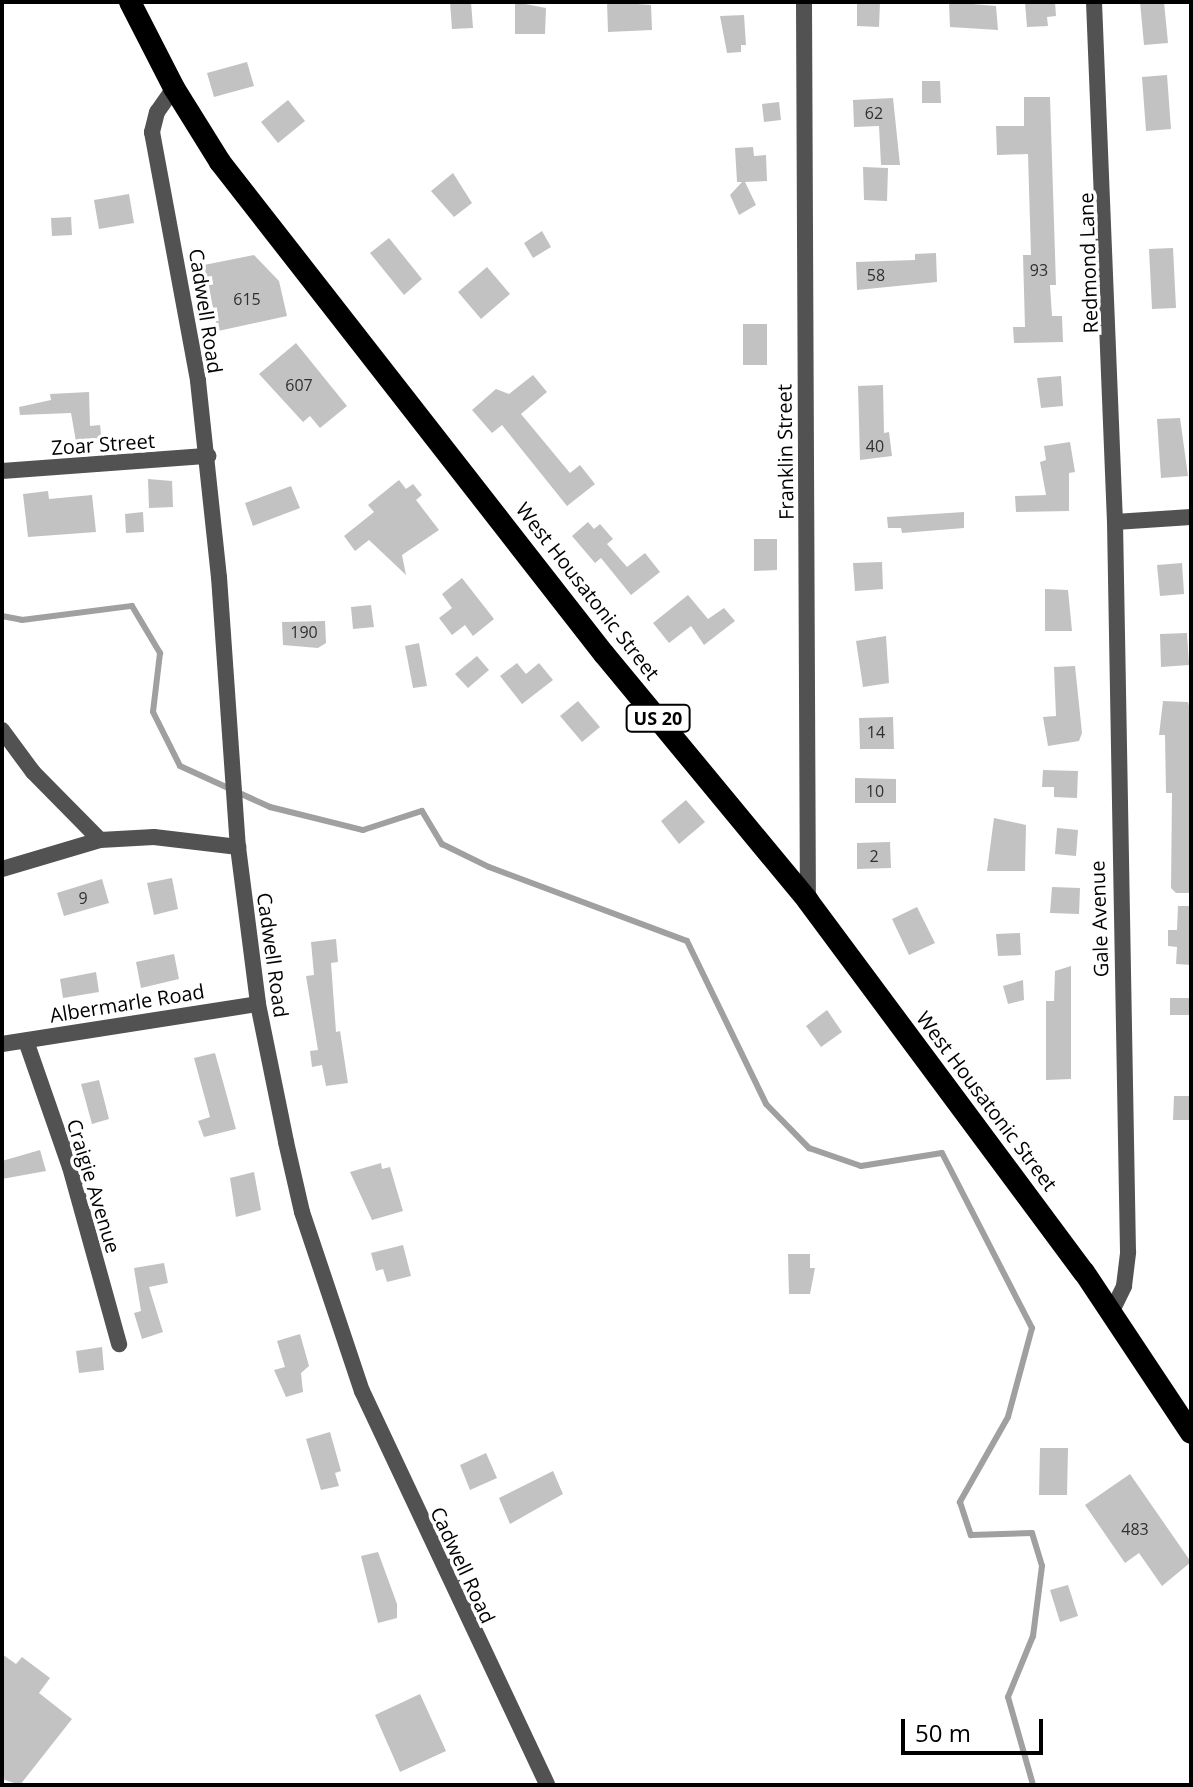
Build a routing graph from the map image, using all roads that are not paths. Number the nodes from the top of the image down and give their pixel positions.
1 (130, 2) edge
2 (804, 2) edge
3 (1094, 2) edge
4 (174, 88) junction
5 (208, 456) junction
6 (2, 471) edge
7 (1191, 517) edge
8 (1115, 522) junction
9 (2, 730) edge
10 (100, 840) junction
11 (238, 847) junction
12 (2, 869) edge
13 (808, 901) junction
14 (258, 1004) junction
15 (26, 1041) junction
16 (2, 1044) edge
17 (1111, 1313) junction
18 (119, 1344) dead end
19 (1191, 1433) edge
20 (547, 1785) edge

1 - 4 highway, West Housatonic Street / US 20
2 - 13 street, Franklin Street
3 - 8 street, Redmond Lane
4 - 5 street, Cadwell Road
4 - 13 highway, West Housatonic Street / US 20
5 - 6 street, Zoar Street
5 - 11 street, Cadwell Road
7 - 8 street
8 - 17 street, Gale Avenue
9 - 10 street
10 - 11 street
10 - 12 street
11 - 14 street, Cadwell Road
13 - 17 highway, West Housatonic Street / US 20
14 - 15 street, Albermarle Road
14 - 20 street, Cadwell Road
15 - 16 street, Albermarle Road
15 - 18 street, Craigie Avenue
17 - 19 highway, West Housatonic Street / US 20

